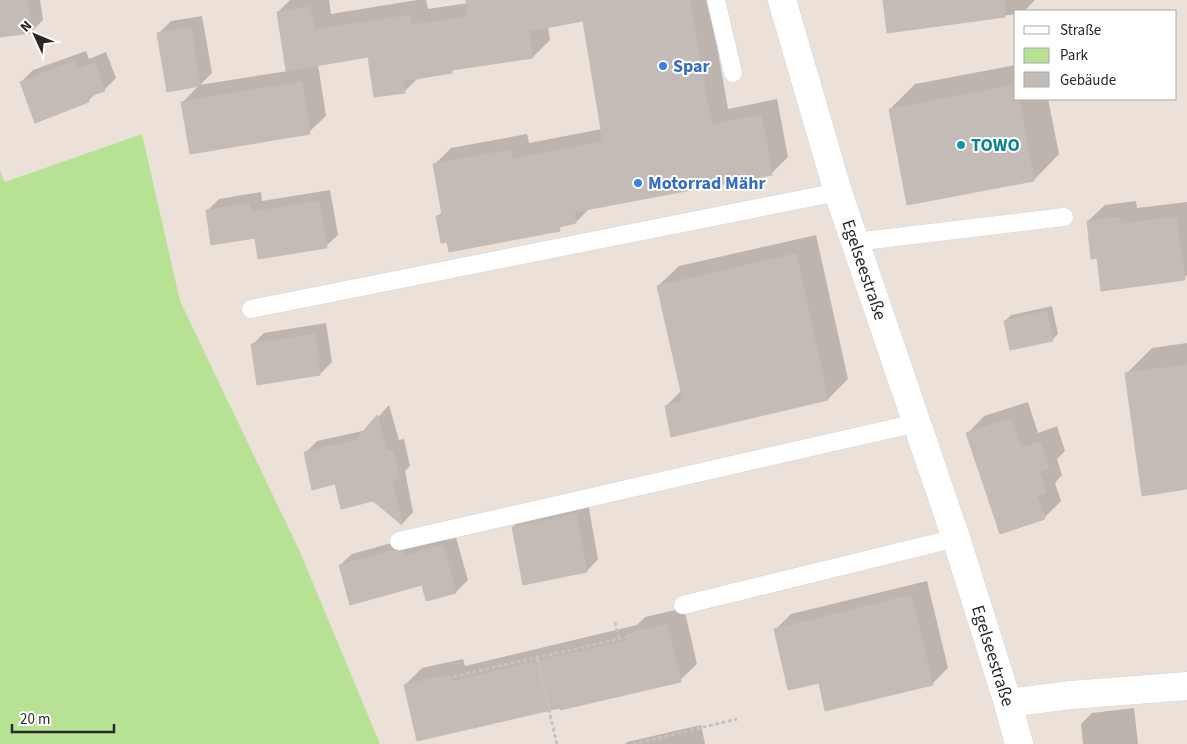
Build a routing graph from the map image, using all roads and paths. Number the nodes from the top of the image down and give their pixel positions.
1 (716, 0) edge
2 (782, 0) edge
3 (733, 73) dead end
4 (838, 192) junction
5 (1064, 217) dead end
6 (855, 242) junction
7 (251, 309) dead end
8 (917, 423) junction
9 (956, 538) junction
10 (399, 541) dead end
11 (683, 605) dead end
12 (615, 622) dead end
13 (628, 637) dead end
14 (620, 639) junction
15 (537, 658) junction
16 (448, 678) dead end
17 (1187, 686) edge
18 (1008, 703) junction
19 (737, 719) dead end
20 (557, 744) edge
21 (633, 744) edge
22 (1019, 744) edge

1 - 3 lane
2 - 4 main road, Egelseestraße
4 - 6 main road, Egelseestraße
4 - 7 lane
5 - 6 lane
6 - 8 main road, Egelseestraße
8 - 9 main road, Egelseestraße
8 - 10 lane
9 - 11 lane
9 - 18 main road, Egelseestraße
12 - 14 path
13 - 14 path
14 - 15 path
15 - 16 path
15 - 20 path
17 - 18 main road
18 - 22 main road, Egelseestraße
19 - 21 path

